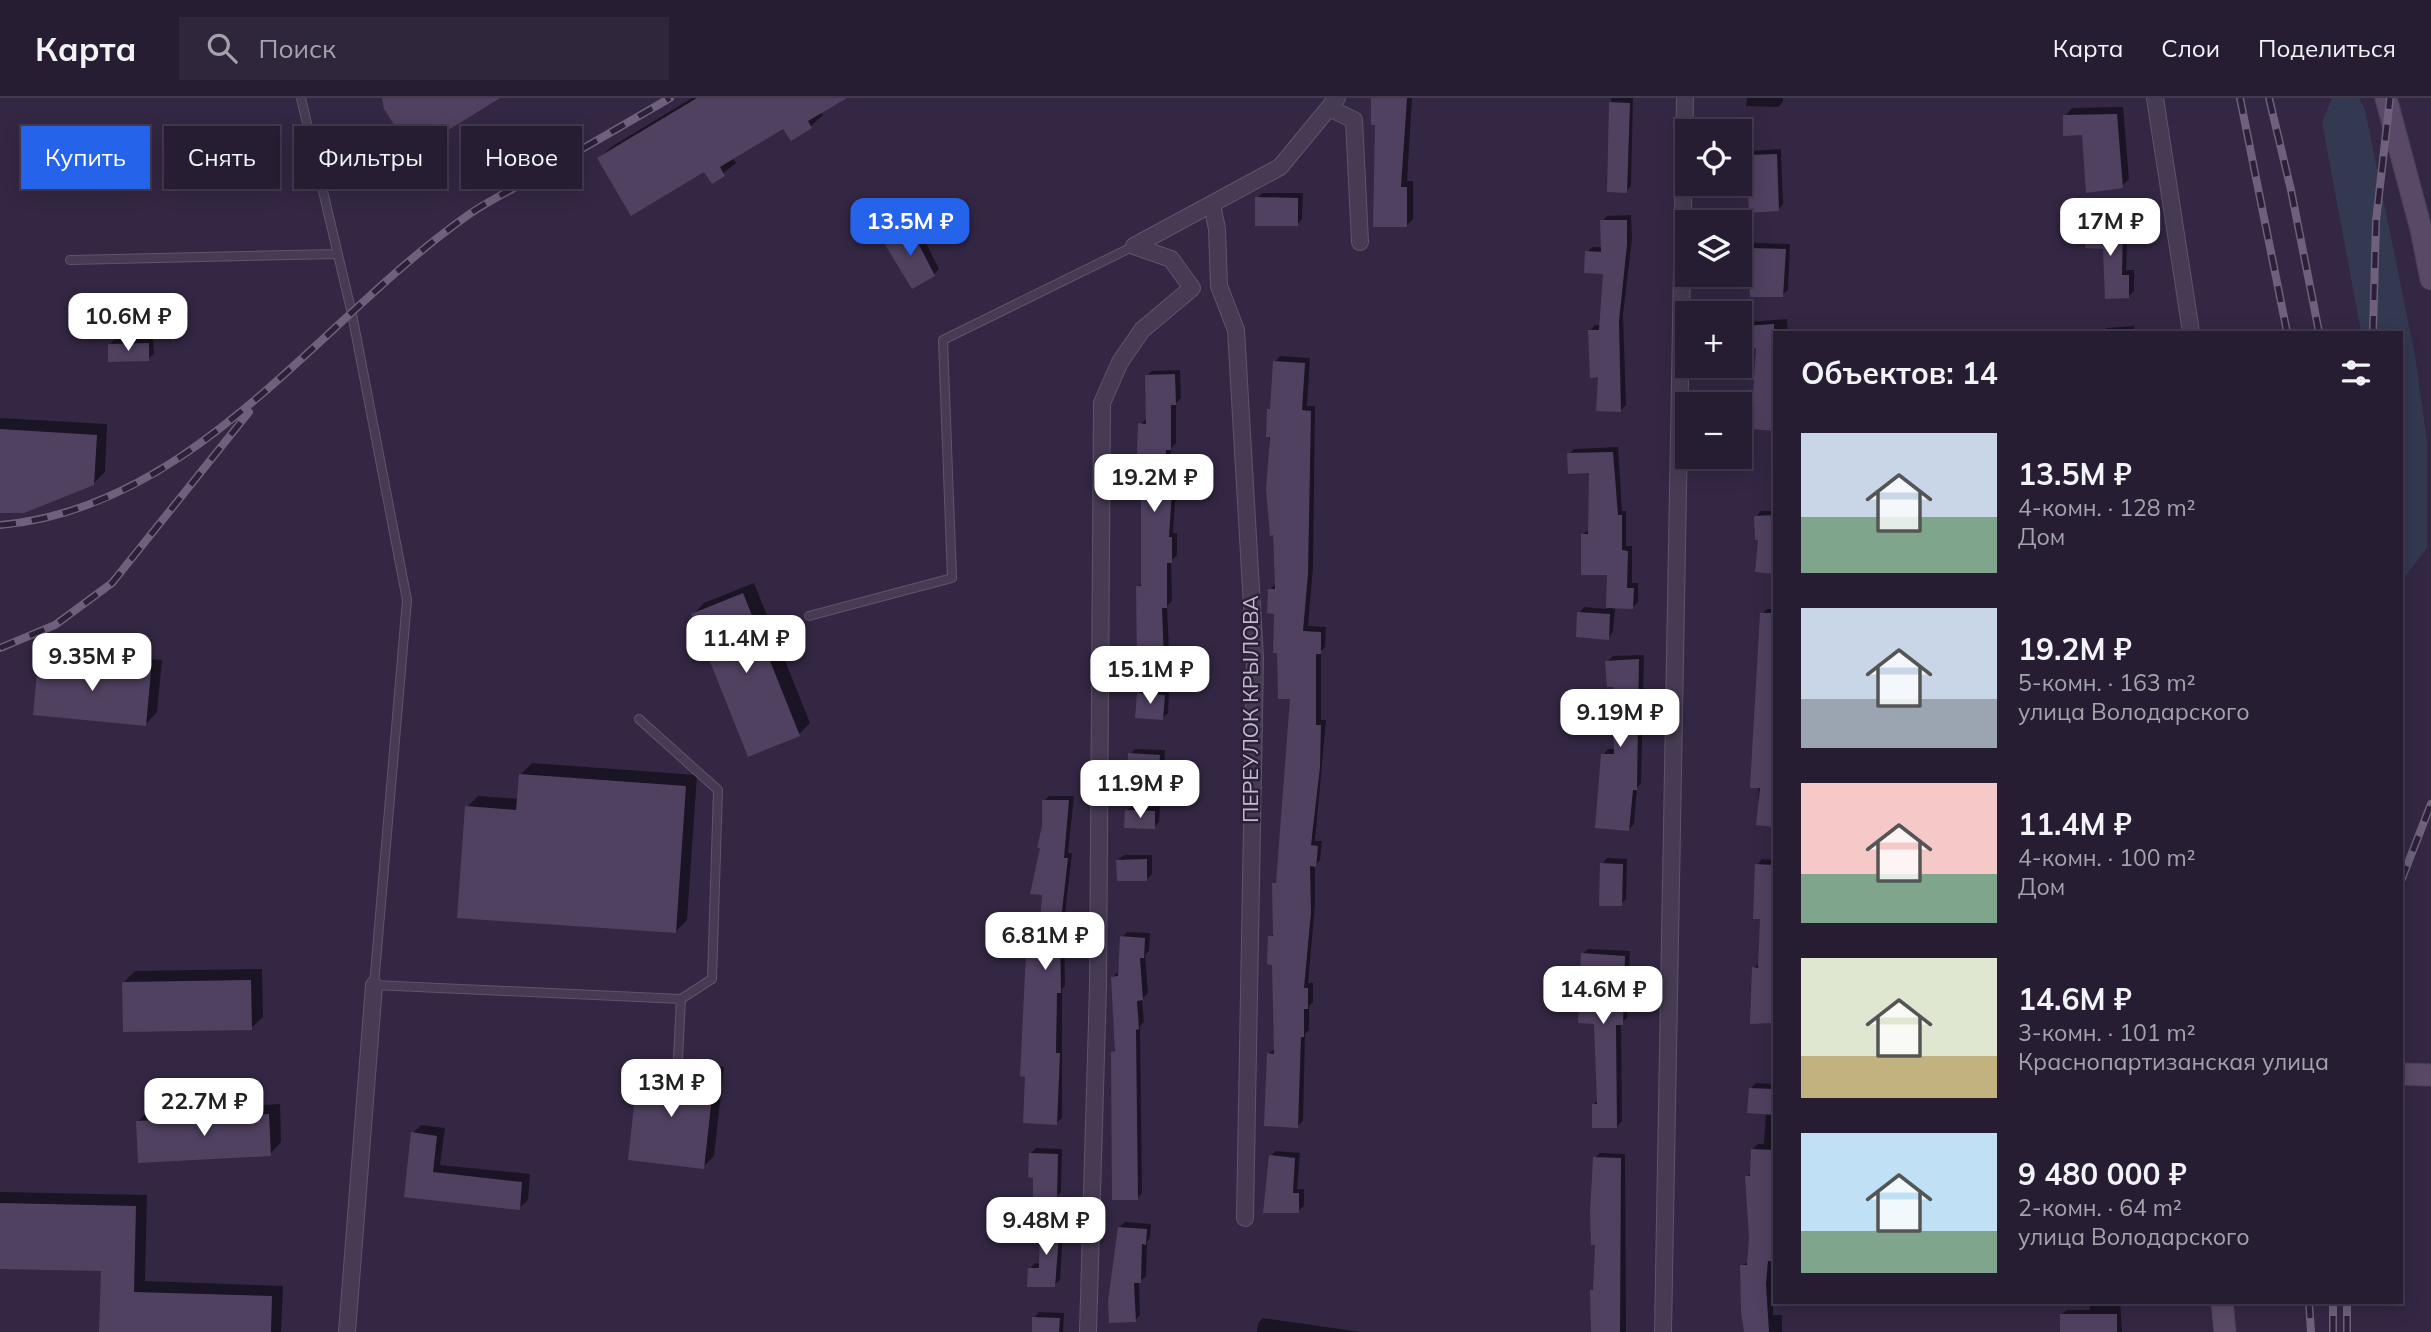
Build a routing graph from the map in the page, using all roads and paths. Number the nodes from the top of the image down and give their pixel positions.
1 (301, 98) edge
2 (1685, 98) edge
3 (2155, 98) edge
4 (2386, 98) edge
5 (1334, 104) edge
6 (1212, 204) junction
7 (2426, 228) edge
8 (1360, 242) dead end
9 (1134, 246) junction
10 (337, 254) junction
11 (70, 260) dead end
12 (2431, 279) edge
13 (1219, 286) junction
14 (1192, 288) junction
15 (2191, 331) edge
16 (809, 617) dead end
17 (639, 719) dead end
18 (374, 985) junction
19 (681, 999) junction
20 (678, 1058) dead end
21 (2403, 1074) edge
22 (2431, 1075) edge
23 (1245, 1218) dead end
24 (2222, 1304) edge
25 (347, 1332) edge
26 (1088, 1332) edge
27 (1663, 1332) edge
28 (2225, 1332) edge

1 - 10 lane
2 - 27 street
3 - 15 street
4 - 7 main road
5 - 6 street
5 - 8 street
6 - 9 street
6 - 13 street, ПЕРЕУЛОК КРЫЛОВА
7 - 12 main road
9 - 14 street
9 - 16 lane
10 - 11 lane
10 - 18 lane
13 - 14 street
13 - 23 street, ПЕРЕУЛОК КРЫЛОВА
14 - 26 street
17 - 19 lane
18 - 19 lane
18 - 25 street
19 - 20 lane
21 - 22 main road
24 - 28 main road

